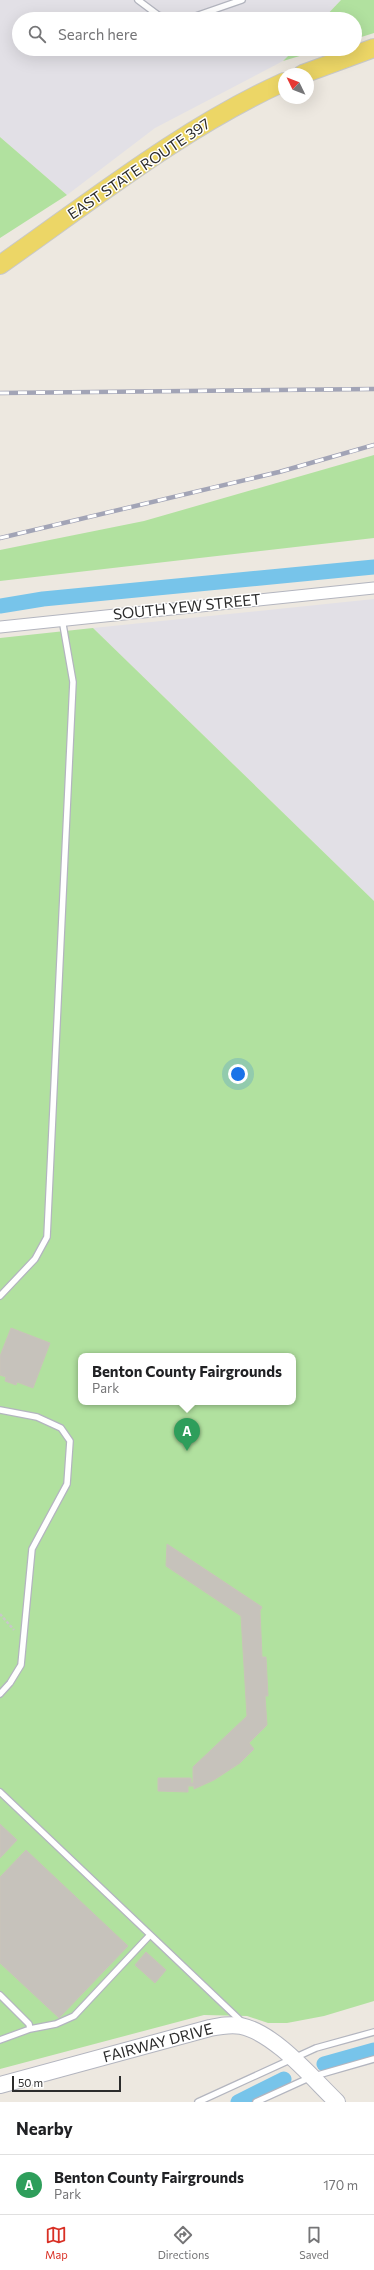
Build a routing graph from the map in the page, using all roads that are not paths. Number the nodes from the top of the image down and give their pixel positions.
1 (138, 0) edge
2 (242, 0) edge
3 (154, 12) edge
4 (207, 12) edge
5 (374, 48) edge
6 (362, 52) edge
7 (352, 56) edge
8 (314, 70) edge
9 (278, 85) edge
10 (0, 265) edge
11 (374, 588) edge
12 (62, 619) junction
13 (0, 627) edge
14 (0, 1296) edge
15 (0, 1410) edge
16 (0, 1694) edge
17 (0, 1792) edge
18 (150, 1935) junction
19 (0, 1995) edge
20 (248, 2028) junction
21 (30, 2029) junction
22 (374, 2032) edge
23 (0, 2040) edge
24 (290, 2058) junction
25 (374, 2059) edge
26 (308, 2074) junction
27 (0, 2085) edge
28 (198, 2102) edge
29 (256, 2102) edge
30 (337, 2102) edge

1 - 3 lane
2 - 4 lane
5 - 6 main road
7 - 8 main road
9 - 10 main road, EAST STATE ROUTE 397
11 - 12 street, SOUTH YEW STREET
12 - 13 street, SOUTH YEW STREET
12 - 14 lane
15 - 16 lane
17 - 18 lane
18 - 20 lane
18 - 21 lane
19 - 21 lane
20 - 24 street, FAIRWAY DRIVE
20 - 27 street, FAIRWAY DRIVE
21 - 23 lane
22 - 24 lane
24 - 26 street, FAIRWAY DRIVE
24 - 28 lane
25 - 26 lane
26 - 29 lane
26 - 30 street, FAIRWAY DRIVE

